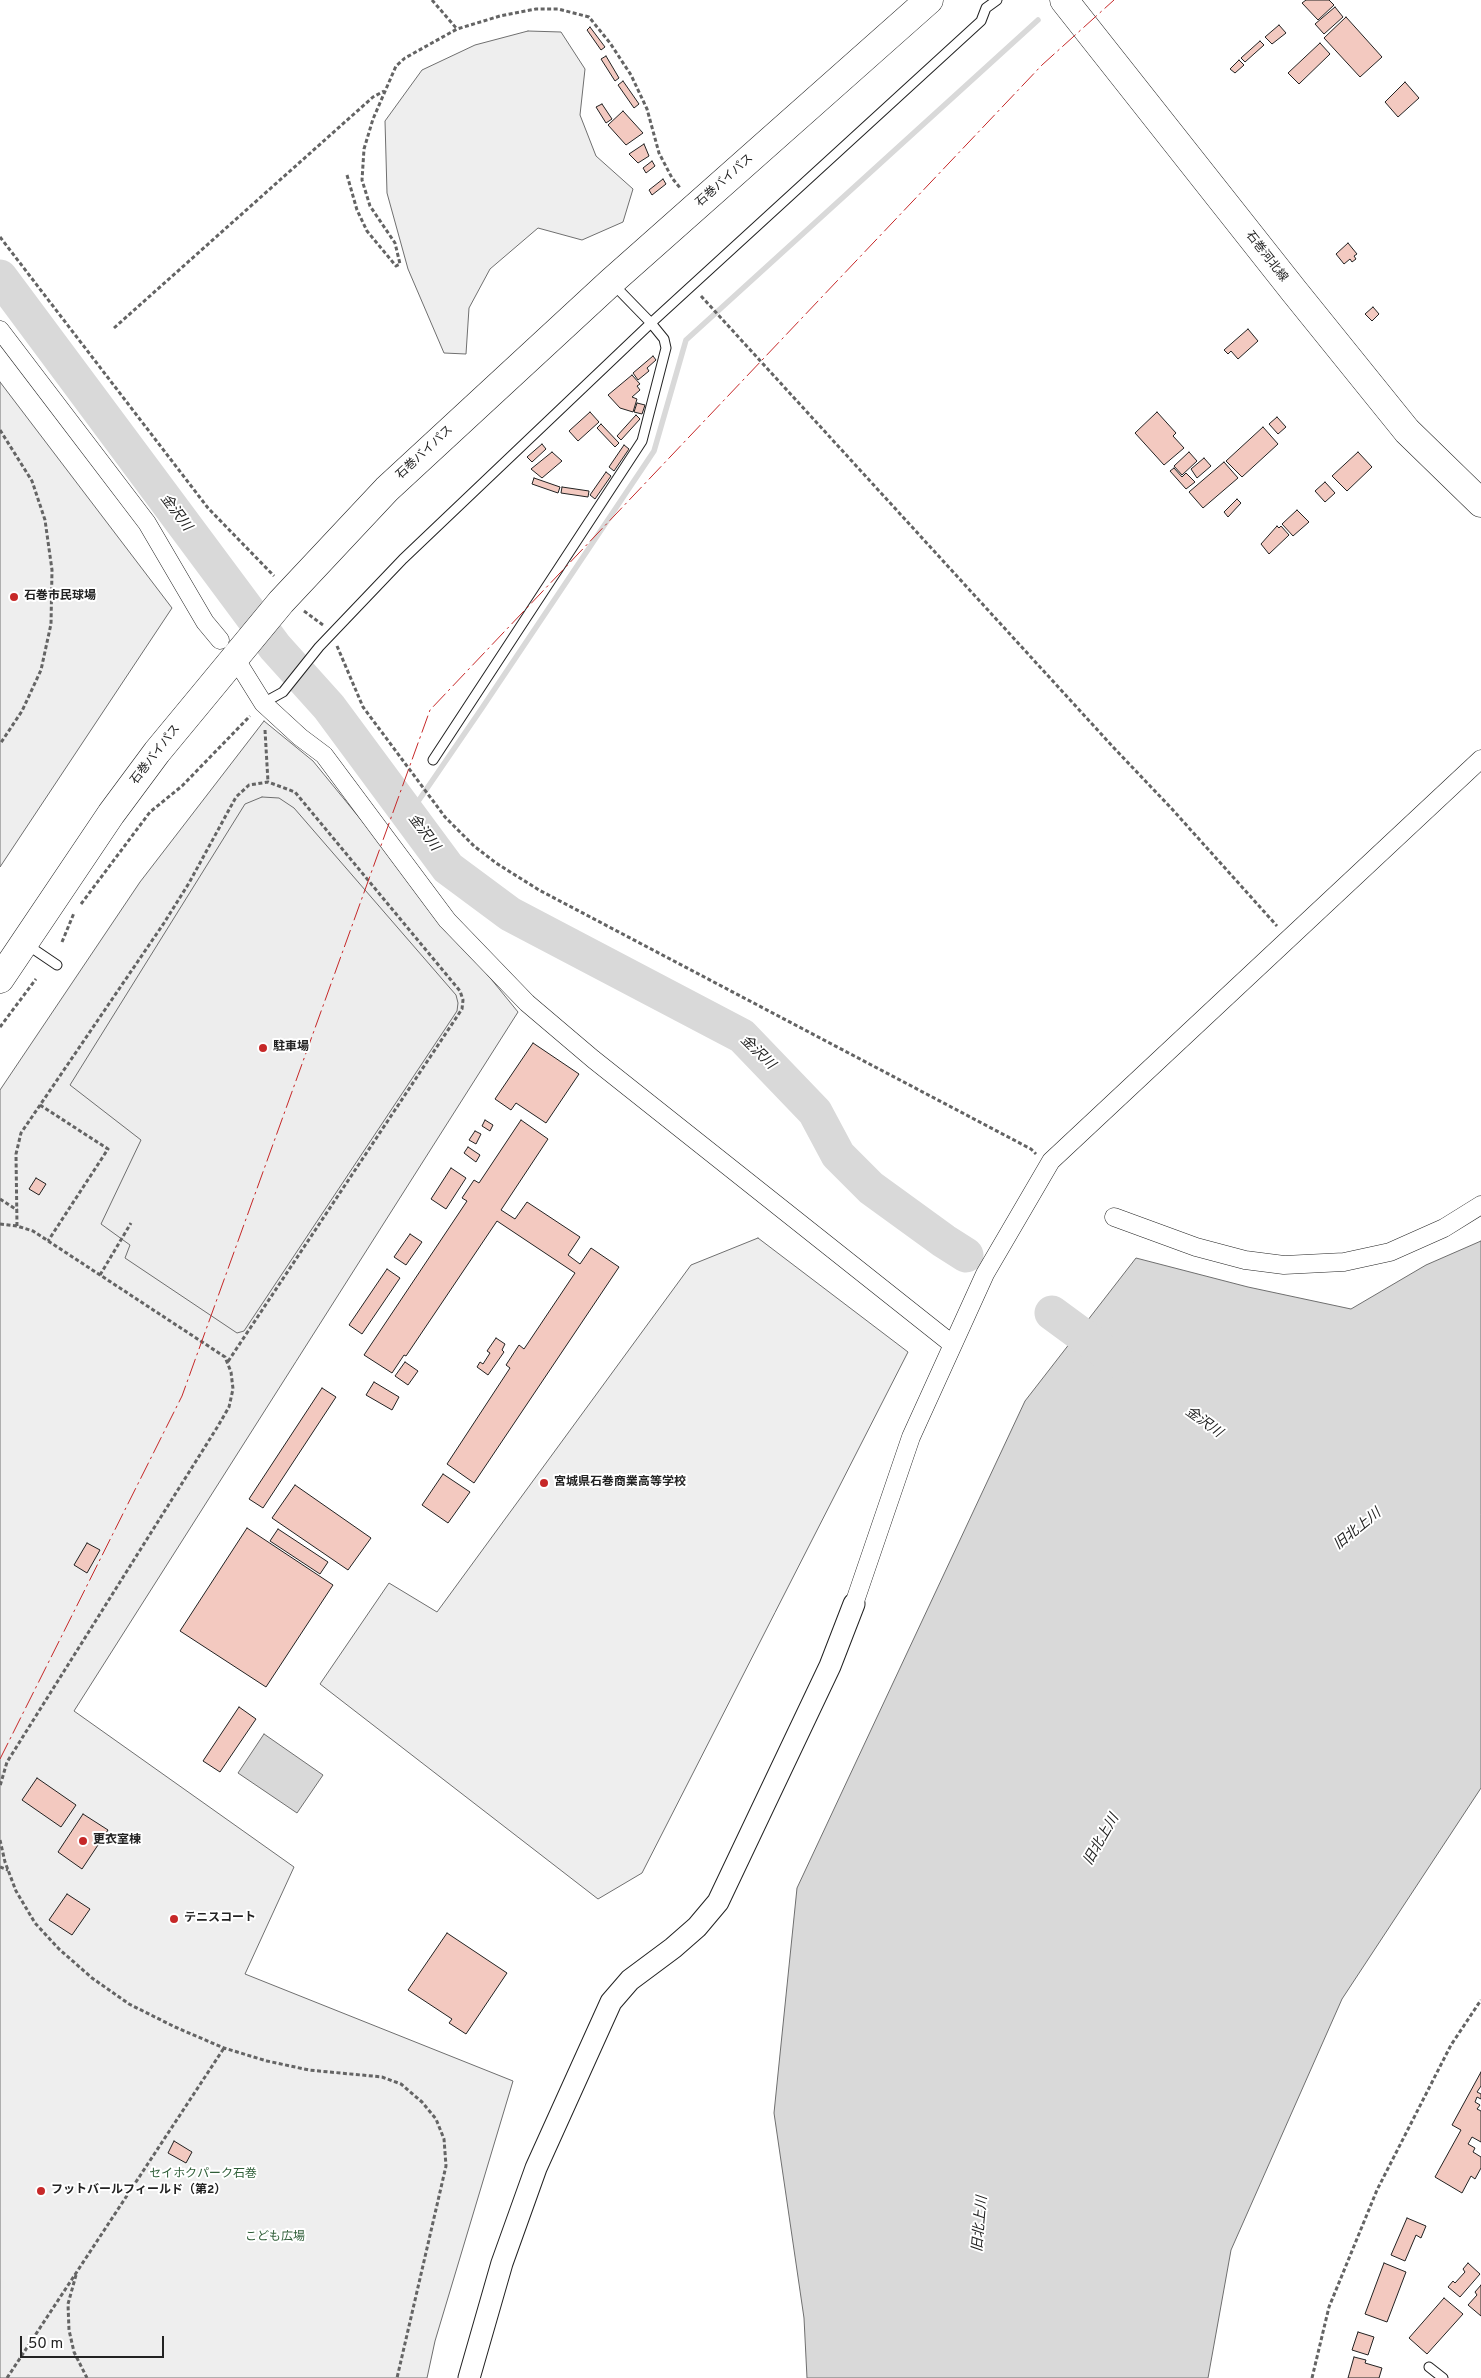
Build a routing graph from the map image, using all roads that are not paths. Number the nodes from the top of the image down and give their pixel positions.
1 (929, 0) edge
2 (997, 0) edge
3 (1064, 0) edge
4 (611, 282) junction
5 (651, 323) junction
6 (0, 330) edge
7 (1481, 503) edge
8 (233, 648) junction
9 (263, 703) junction
10 (1481, 759) edge
11 (433, 760) dead end
12 (24, 943) junction
13 (57, 965) dead end
14 (0, 978) edge
15 (1481, 1205) edge
16 (1114, 1217) dead end
17 (952, 1344) junction
18 (854, 1604) joint
19 (1429, 2367) dead end
20 (469, 2378) edge
21 (1443, 2378) edge

1 - 4 main road, 石巻バイパス
2 - 5 lane
3 - 7 main road, 石巻河北線
4 - 5 lane
4 - 8 main road, 石巻バイパス
5 - 9 lane
5 - 11 lane
6 - 8 street
8 - 9 street
8 - 12 main road, 石巻バイパス
9 - 17 street
10 - 17 street
12 - 13 lane
12 - 14 main road, 石巻バイパス
15 - 16 street
17 - 18 street
18 - 20 street
19 - 21 lane

